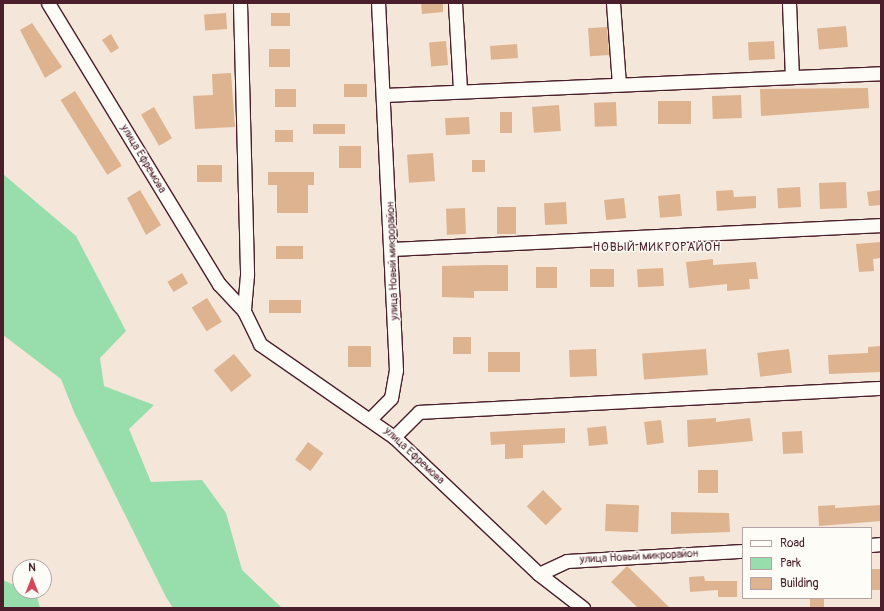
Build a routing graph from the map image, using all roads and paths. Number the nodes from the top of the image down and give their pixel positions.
1 (48, 3) edge
2 (240, 3) edge
3 (378, 3) edge
4 (456, 3) edge
5 (613, 3) edge
6 (789, 3) edge
7 (881, 73) edge
8 (792, 77) junction
9 (619, 84) junction
10 (460, 91) junction
11 (385, 95) junction
12 (881, 225) edge
13 (393, 249) junction
14 (244, 311) junction
15 (881, 388) edge
16 (371, 418) junction
17 (394, 437) junction
18 (742, 552) edge
19 (539, 574) junction
20 (583, 608) edge

1 - 14 street, улица Ефремова
2 - 14 street
3 - 11 street, улица Новый микрорайон
4 - 10 street
5 - 9 street
6 - 8 street
7 - 8 street
8 - 9 street
9 - 10 street
10 - 11 street
11 - 13 street, улица Новый микрорайон
12 - 13 street
13 - 16 street, улица Новый микрорайон
14 - 16 street, улица Ефремова
15 - 17 street
16 - 17 street, улица Ефремова
17 - 19 street, улица Ефремова
18 - 19 street, улица Новый микрорайон
19 - 20 street, улица Ефремова

